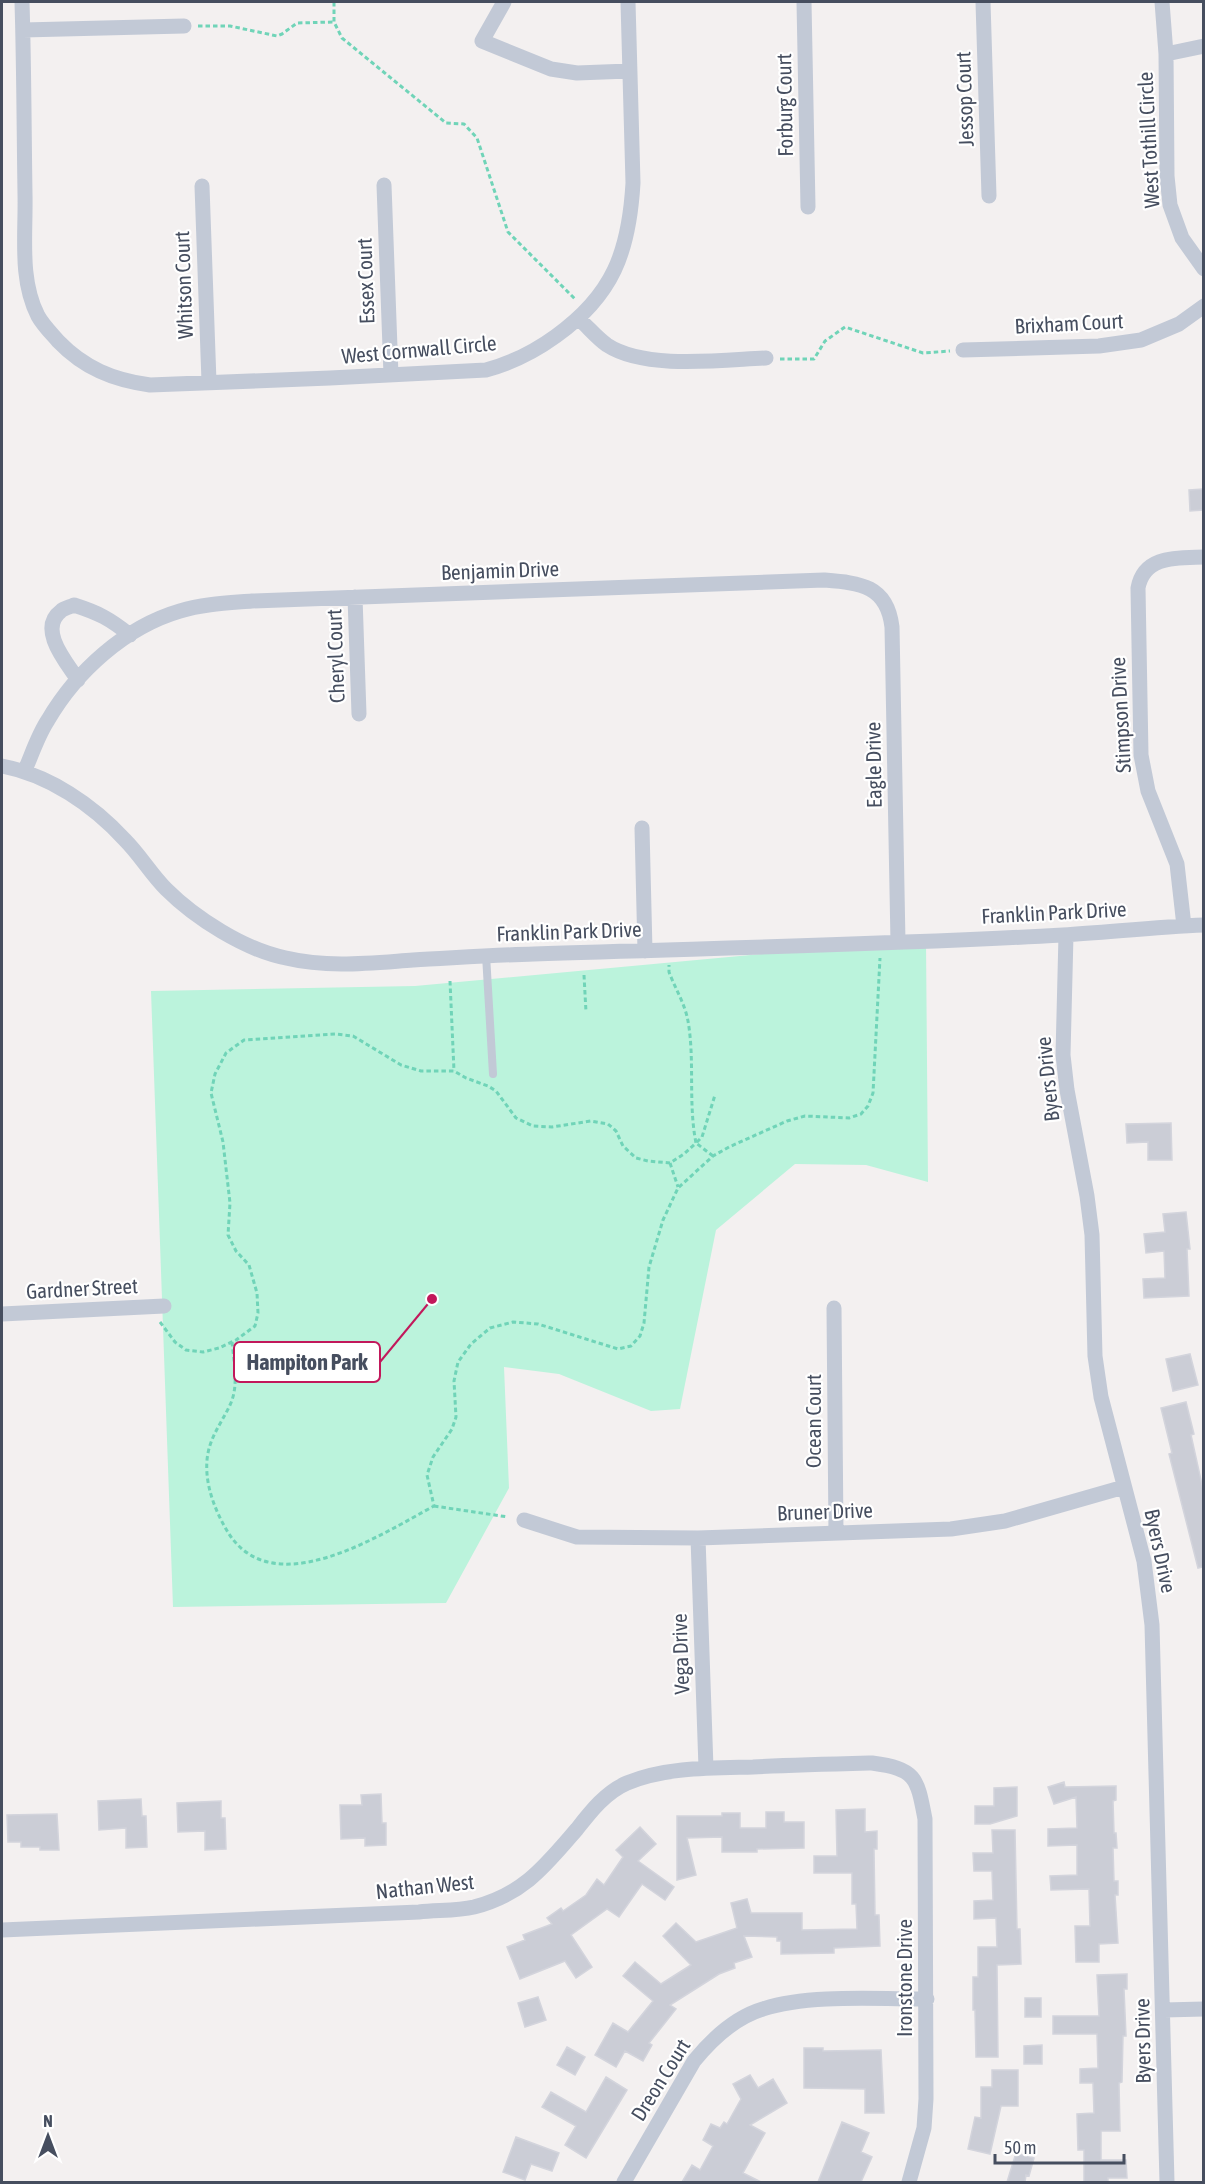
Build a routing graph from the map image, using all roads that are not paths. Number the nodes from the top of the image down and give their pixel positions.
1 (22, 2) edge
2 (504, 2) edge
3 (628, 2) edge
4 (804, 2) edge
5 (983, 2) edge
6 (1162, 2) edge
7 (184, 26) road end
8 (23, 30) junction
9 (1203, 46) edge
10 (1166, 54) junction
11 (629, 71) junction
12 (384, 185) dead end
13 (202, 186) dead end
14 (988, 196) dead end
15 (808, 207) dead end
16 (1203, 269) edge
17 (1203, 306) edge
18 (583, 315) junction
19 (963, 350) road end
20 (766, 358) road end
21 (391, 375) junction
22 (209, 382) junction
23 (1203, 557) edge
24 (876, 591) joint
25 (355, 597) junction
26 (130, 634) junction
27 (78, 680) junction
28 (359, 714) dead end
29 (2, 766) edge
30 (25, 770) junction
31 (642, 828) dead end
32 (1203, 925) edge
33 (1184, 926) junction
34 (1066, 935) junction
35 (898, 942) junction
36 (645, 951) junction
37 (486, 955) junction
38 (493, 1074) dead end
39 (159, 1306) road end
40 (834, 1308) dead end
41 (2, 1314) edge
42 (1124, 1487) junction
43 (524, 1520) road end
44 (836, 1533) junction
45 (698, 1538) junction
46 (706, 1768) junction
47 (909, 1773) joint
48 (2, 1930) edge
49 (927, 1999) junction
50 (1203, 2009) edge
51 (1164, 2010) junction
52 (624, 2182) edge
53 (909, 2182) edge
54 (1167, 2182) edge

1 - 8 street, West Cornwall Circle
2 - 11 street
3 - 11 street, West Cornwall Circle
4 - 15 street, Forburg Court
5 - 14 street, Jessop Court
6 - 10 street, West Tothill Circle
7 - 8 street
8 - 22 street, West Cornwall Circle
9 - 10 street
10 - 16 street, West Tothill Circle
11 - 18 street, West Cornwall Circle
12 - 21 street, Essex Court
13 - 22 street, Whitson Court
17 - 19 street, Brixham Court
18 - 20 street
18 - 21 street, West Cornwall Circle
21 - 22 street, West Cornwall Circle
23 - 33 street, Stimpson Drive
24 - 25 street, Benjamin Drive
24 - 35 street, Eagle Drive
25 - 26 street, Benjamin Drive
25 - 28 street, Cheryl Court
26 - 27 street, Benjamin Drive
26 - 27 street
27 - 30 street, Benjamin Drive
29 - 30 street, Franklin Park Drive
30 - 37 street, Franklin Park Drive
31 - 36 street
32 - 33 street, Franklin Park Drive
33 - 34 street, Franklin Park Drive
34 - 35 street, Franklin Park Drive
34 - 42 street, Byers Drive
35 - 36 street, Franklin Park Drive
36 - 37 street, Franklin Park Drive
37 - 38 lane
39 - 41 street, Gardner Street
40 - 44 street, Ocean Court
42 - 44 street, Bruner Drive
42 - 51 street, Byers Drive
43 - 45 street, Bruner Drive
44 - 45 street, Bruner Drive
45 - 46 street, Vega Drive
46 - 47 street, Nathan West
46 - 48 street, Nathan West
47 - 49 street, Ironstone Drive
49 - 52 street, Dreon Court
49 - 53 street, Ironstone Drive
50 - 51 street
51 - 54 street, Byers Drive

